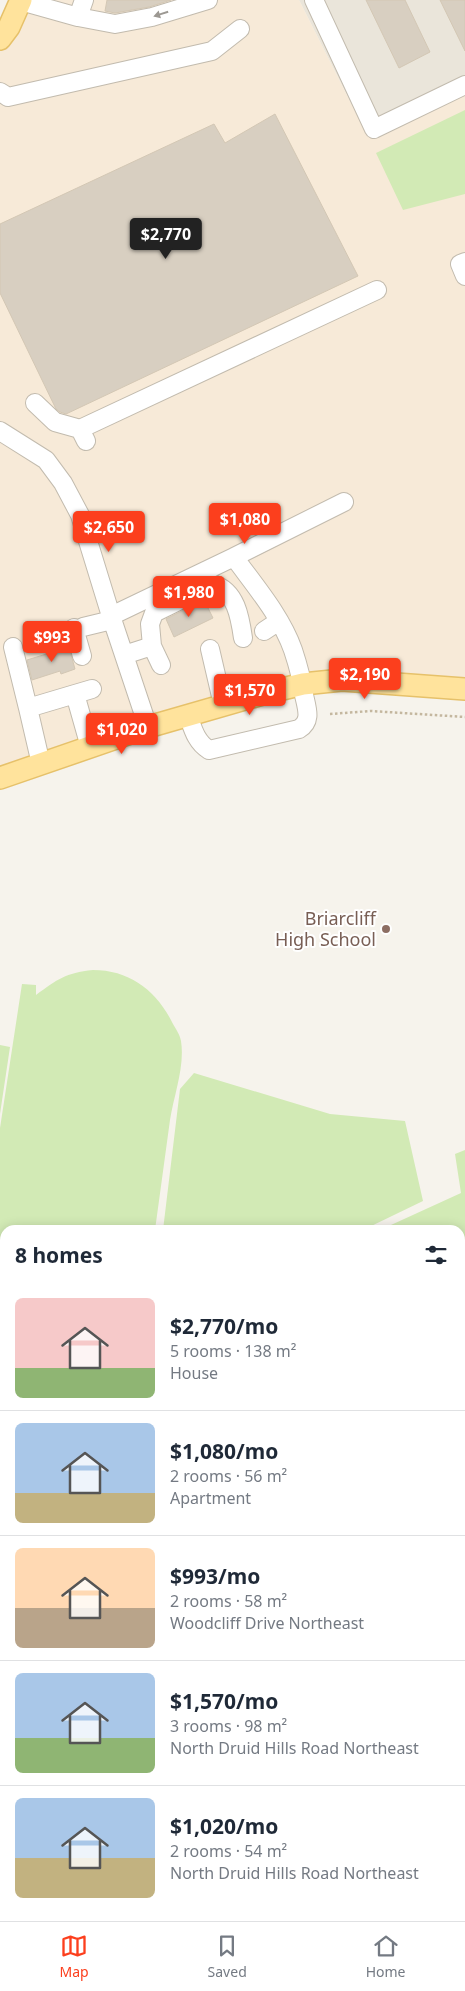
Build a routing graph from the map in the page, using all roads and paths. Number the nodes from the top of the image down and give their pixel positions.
1 (21, 0) edge
2 (84, 0) edge
3 (208, 0) edge
4 (314, 0) edge
5 (78, 17) junction
6 (240, 29) dead end
7 (0, 39) edge
8 (465, 85) edge
9 (0, 92) edge
10 (465, 262) edge
11 (465, 276) edge
12 (377, 290) dead end
13 (35, 403) dead end
14 (0, 431) edge
15 (344, 502) dead end
16 (234, 557) junction
17 (112, 618) junction
18 (279, 621) junction
19 (264, 631) dead end
20 (244, 638) dead end
21 (152, 646) junction
22 (13, 647) dead end
23 (210, 649) dead end
24 (124, 655) junction
25 (82, 656) dead end
26 (161, 665) dead end
27 (302, 684) junction
28 (92, 689) dead end
29 (465, 689) edge
30 (75, 694) junction
31 (223, 705) junction
32 (28, 708) junction
33 (330, 714) dead end
34 (188, 716) junction
35 (465, 717) edge
36 (148, 727) junction
37 (90, 747) junction
38 (41, 764) junction
39 (0, 778) edge

1 - 5 street
1 - 7 main road
2 - 5 street
3 -> 5 street
4 - 8 street
6 - 9 street
10 - 11 street
12 - 13 street
14 - 17 street
15 - 16 street
16 - 17 street
16 - 18 street
17 - 24 street
17 - 25 street
18 - 19 street
18 - 27 street
20 - 21 street
21 - 24 street
21 - 26 street
22 - 32 street
23 - 31 street
24 - 36 street
27 - 29 main road
27 - 31 main road
27 - 34 street
28 - 30 street
30 - 32 street
30 - 37 street
31 - 34 main road
32 - 38 street
33 - 35 path
34 - 36 main road
36 - 37 main road
37 - 38 main road
38 - 39 main road

